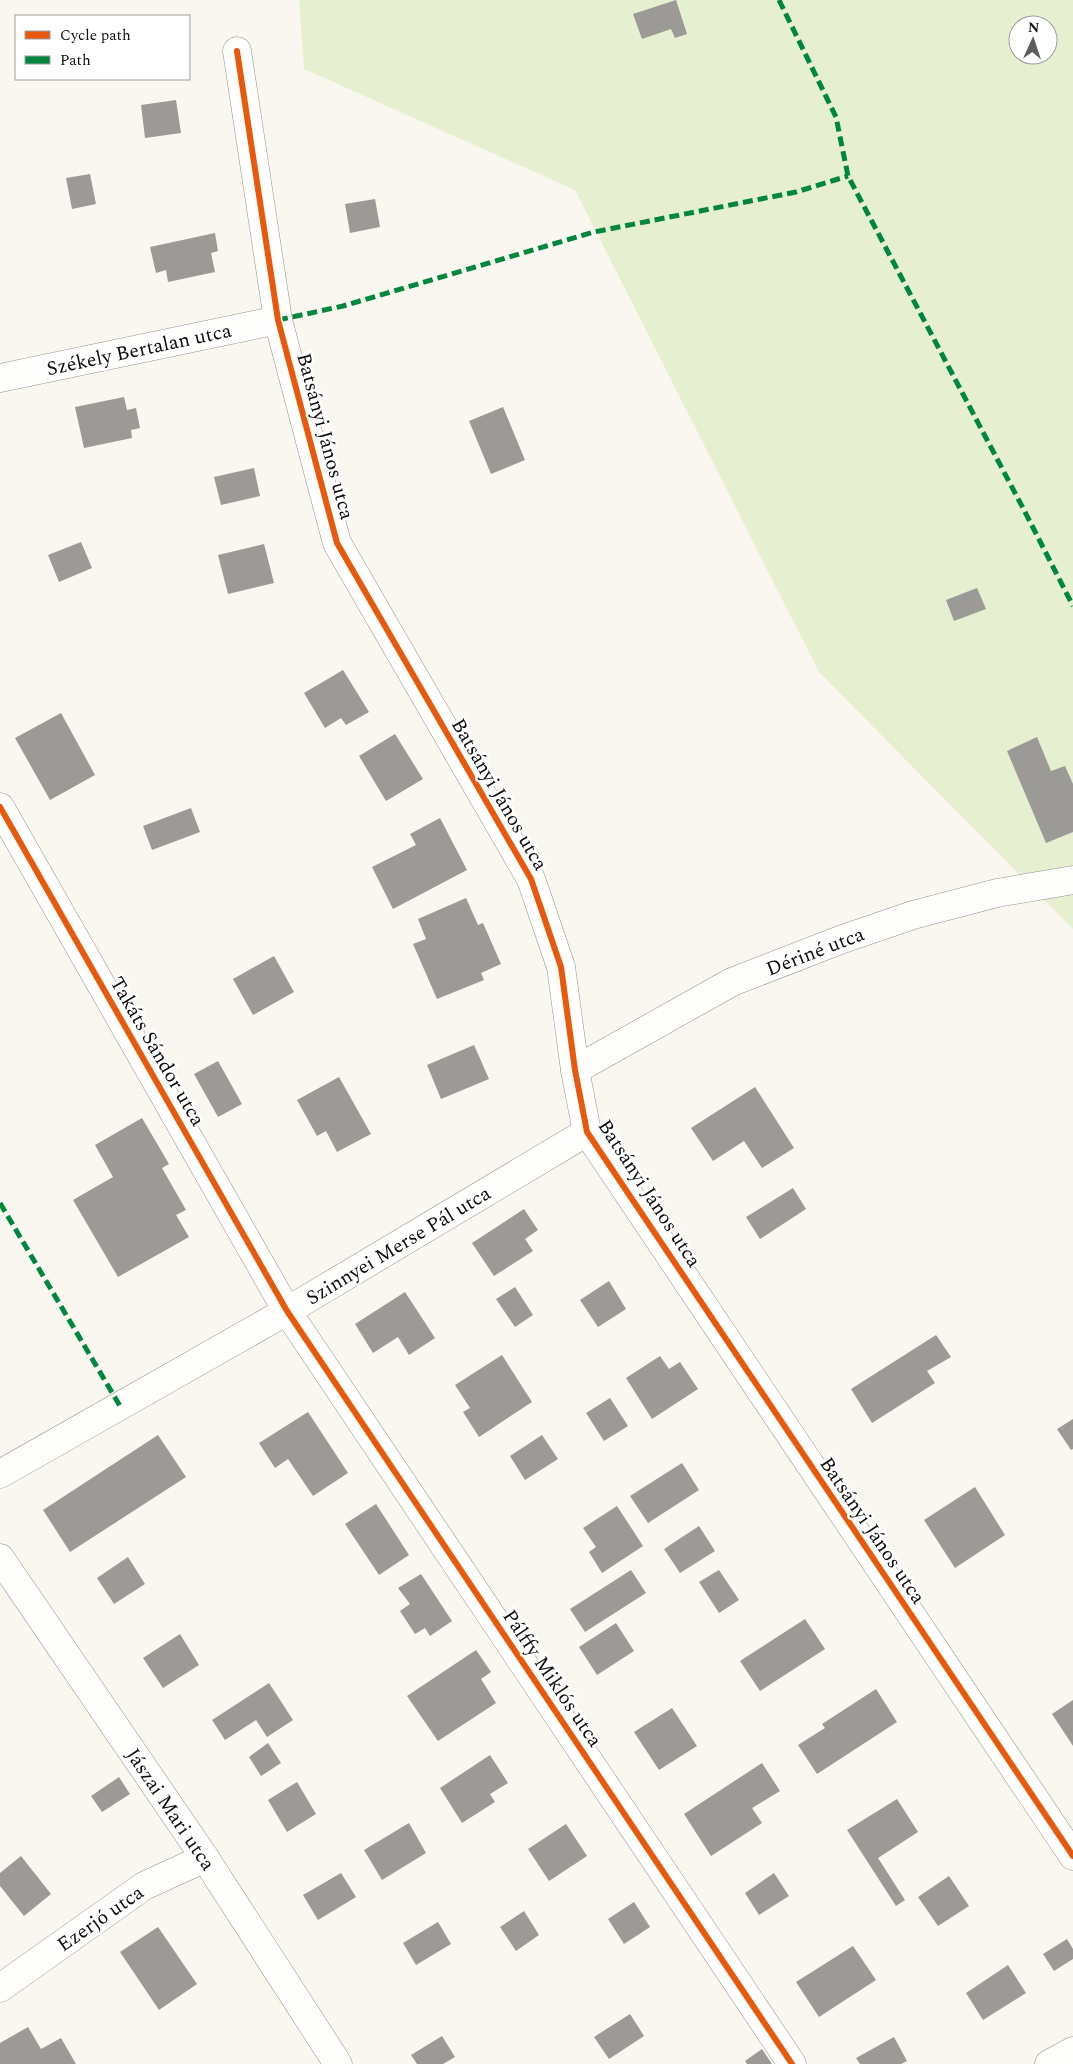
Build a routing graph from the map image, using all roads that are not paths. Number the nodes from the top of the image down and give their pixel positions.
1 (237, 51) dead end
2 (278, 320) junction
3 (0, 378) edge
4 (0, 807) edge
5 (1073, 880) edge
6 (575, 1070) junction
7 (587, 1132) junction
8 (287, 1311) junction
9 (0, 1474) edge
10 (0, 1558) edge
11 (1073, 1856) edge
12 (205, 1858) junction
13 (0, 1988) edge
14 (1073, 2051) edge
15 (338, 2064) edge
16 (792, 2064) edge
17 (1049, 2064) edge

1 - 2 street, Batsányi János utca
2 - 3 street, Székely Bertalan utca
2 - 6 street, Batsányi János utca
4 - 8 street, Takáts Sándor utca
5 - 6 street, Dériné utca
6 - 7 street, Batsányi János utca
7 - 8 street, Szinnyei Merse Pál utca
7 - 11 street, Batsányi János utca
8 - 9 street, Szinnyei Merse Pál utca
8 - 16 street, Pálffy Miklós utca
10 - 12 street, Jászai Mari utca
12 - 13 street, Ezerjó utca
12 - 15 street, Jászai Mari utca
14 - 17 street

